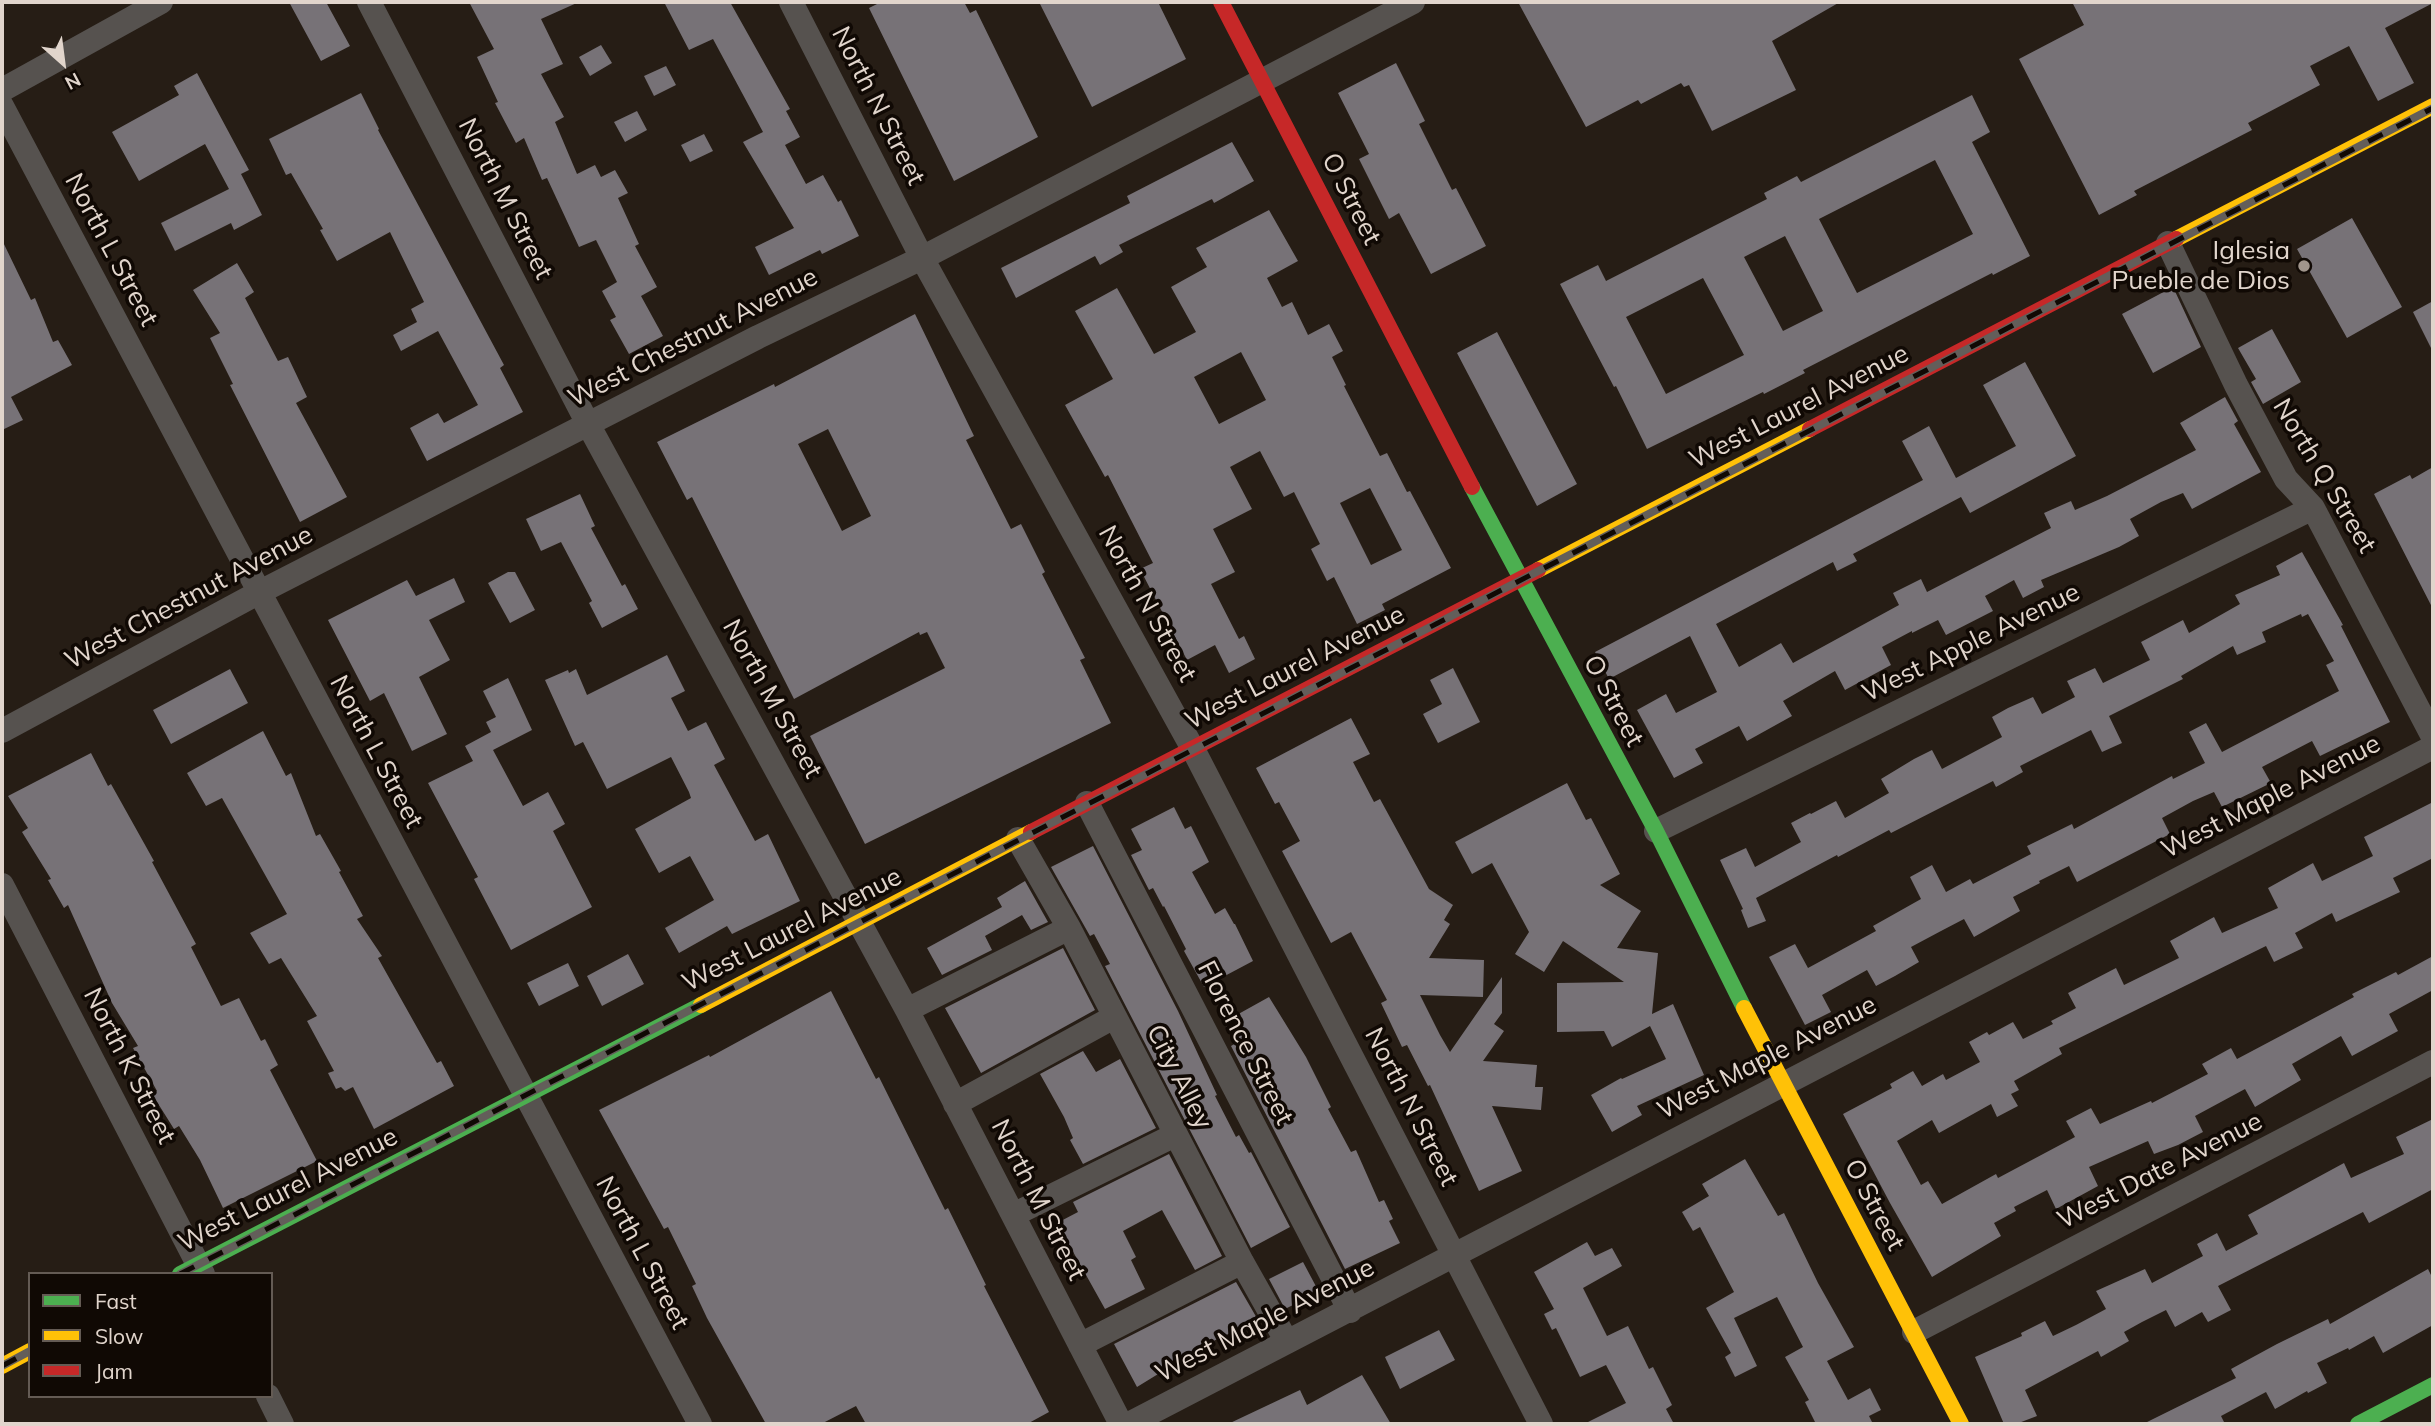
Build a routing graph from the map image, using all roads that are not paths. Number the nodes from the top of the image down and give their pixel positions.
1 (161, 2) edge
2 (369, 2) edge
3 (791, 2) edge
4 (1221, 2) edge
5 (1413, 2) edge
6 (1262, 80) junction
7 (2, 90) edge
8 (2, 106) edge
9 (2433, 106) edge
10 (2168, 243) junction
11 (922, 258) junction
12 (588, 424) junction
13 (2313, 508) junction
14 (1520, 579) junction
15 (258, 593) junction
16 (2, 731) edge
17 (2433, 737) edge
18 (2433, 747) edge
19 (1193, 749) junction
20 (1087, 803) junction
21 (1656, 831) junction
22 (1018, 839) junction
23 (2, 885) edge
24 (860, 923) junction
25 (1069, 928) junction
26 (907, 1010) junction
27 (1114, 1017) junction
28 (2433, 1062) edge
29 (1782, 1084) junction
30 (524, 1095) junction
31 (955, 1104) junction
32 (1175, 1135) junction
33 (1013, 1215) junction
34 (1454, 1255) junction
35 (1241, 1262) junction
36 (194, 1271) edge
37 (1350, 1311) junction
38 (1914, 1332) junction
39 (1287, 1342) junction
40 (1080, 1345) junction
41 (28, 1352) edge
42 (2, 1366) edge
43 (2433, 1385) edge
44 (269, 1398) edge
45 (282, 1424) edge
46 (700, 1424) edge
47 (1121, 1424) edge
48 (1129, 1424) edge
49 (1541, 1424) edge
50 (1961, 1424) edge
51 (2358, 1424) edge

1 - 7 street
2 - 12 street, North M Street
3 - 11 street, North N Street
4 - 6 street, O Street
5 - 6 street, West Chestnut Avenue
6 - 11 street, West Chestnut Avenue
6 - 14 street, O Street
8 - 15 street, North L Street
9 - 10 street, West Laurel Avenue
10 - 13 street, North Q Street
10 - 14 street, West Laurel Avenue
11 - 12 street, West Chestnut Avenue
11 - 19 street, North N Street
12 - 15 street, West Chestnut Avenue
12 - 24 street, North M Street
13 - 17 street, North Q Street
13 - 21 street, West Apple Avenue
14 - 19 street, West Laurel Avenue
14 - 21 street, O Street
15 - 16 street, West Chestnut Avenue
15 - 30 street, North L Street
18 - 29 street, West Maple Avenue
19 - 20 street, West Laurel Avenue
19 - 34 street, North N Street
20 - 22 street, West Laurel Avenue
20 - 37 street, Florence Street
21 - 29 street, O Street
22 - 24 street, West Laurel Avenue
22 - 25 street, City Alley
23 - 36 street, North K Street
24 - 26 street, North M Street
24 - 30 street, West Laurel Avenue
25 - 26 street
25 - 27 street, City Alley
26 - 31 street, North M Street
27 - 31 street
27 - 32 street, City Alley
28 - 38 street, West Date Avenue
29 - 34 street, West Maple Avenue
29 - 38 street, O Street
30 - 36 street, West Laurel Avenue
30 - 46 street, North L Street
31 - 33 street, North M Street
32 - 33 street
32 - 35 street, City Alley
33 - 40 street, North M Street
34 - 37 street, West Maple Avenue
34 - 49 street, North N Street
35 - 39 street, City Alley
35 - 40 street
37 - 39 street, West Maple Avenue
38 - 50 street, O Street
39 - 48 street, West Maple Avenue
40 - 47 street, North M Street
41 - 42 street
43 - 51 street
44 - 45 street

